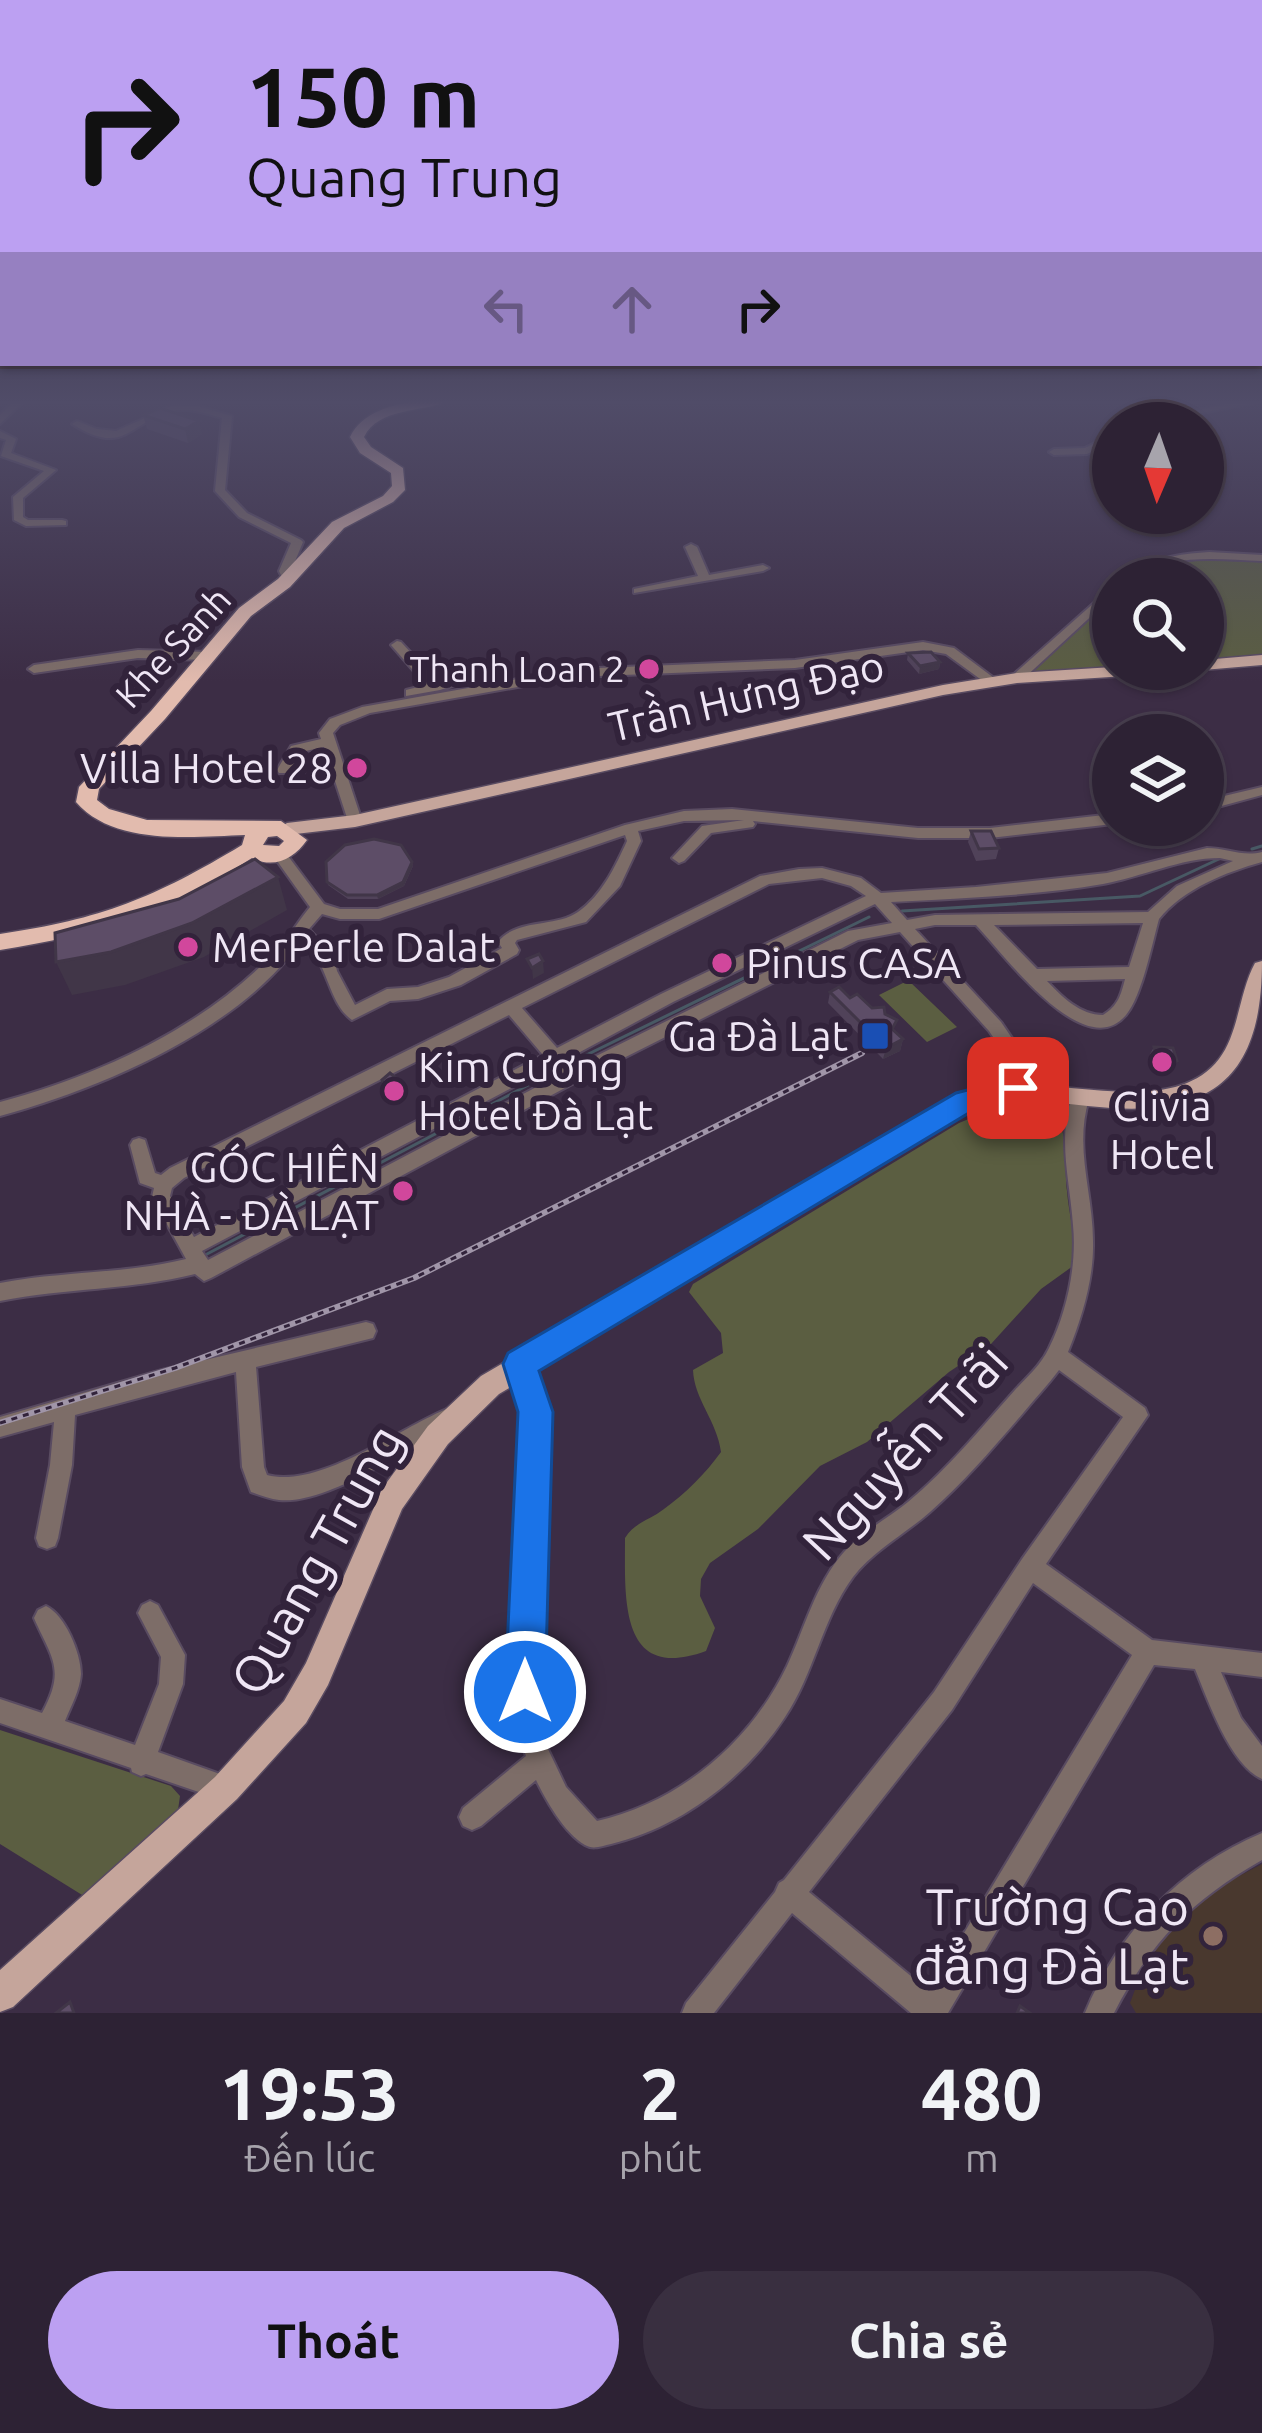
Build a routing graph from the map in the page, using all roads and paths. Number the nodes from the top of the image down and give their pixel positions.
1 (19, 495) edge
2 (224, 495) edge
3 (392, 495) edge
4 (62, 523) dead end
5 (691, 547) dead end
6 (1167, 558) edge
7 (1262, 558) edge
8 (763, 568) dead end
9 (288, 579) junction
10 (705, 579) junction
11 (638, 592) dead end
12 (1092, 609) edge
13 (397, 645) dead end
14 (208, 656) junction
15 (1262, 660) edge
16 (1224, 663) edge
17 (34, 669) dead end
18 (1092, 673) edge
19 (480, 675) dead end
20 (1017, 678) junction
21 (992, 681) junction
22 (435, 687) junction
23 (348, 716) junction
24 (328, 742) junction
25 (284, 770) dead end
26 (1262, 791) edge
27 (1224, 801) edge
28 (771, 818) junction
29 (355, 821) junction
30 (1092, 821) edge
31 (630, 828) junction
32 (272, 844) junction
33 (679, 858) dead end
34 (1255, 859) edge
35 (877, 898) junction
36 (319, 908) junction
37 (1151, 917) junction
38 (980, 920) junction
39 (901, 923) junction
40 (301, 930) junction
41 (0, 942) edge
42 (1262, 968) edge
43 (1135, 973) junction
44 (1034, 975) junction
45 (1262, 993) edge
46 (512, 1008) junction
47 (1247, 1017) junction
48 (556, 1058) junction
49 (570, 1077) junction
50 (1038, 1090) junction
51 (1081, 1100) junction
52 (0, 1109) edge
53 (139, 1145) dead end
54 (164, 1184) junction
55 (193, 1257) junction
56 (0, 1292) edge
57 (365, 1331) dead end
58 (1057, 1356) junction
59 (245, 1360) junction
60 (520, 1364) junction
61 (64, 1410) junction
62 (455, 1416) junction
63 (0, 1427) edge
64 (47, 1538) dead end
65 (1030, 1567) junction
66 (150, 1612) dead end
67 (46, 1618) dead end
68 (1148, 1652) junction
69 (1202, 1658) junction
70 (1262, 1665) edge
71 (0, 1712) edge
72 (47, 1729) junction
73 (539, 1761) junction
74 (142, 1762) junction
75 (1262, 1766) edge
76 (226, 1789) junction
77 (472, 1817) dead end
78 (1262, 1846) edge
79 (788, 1892) junction
80 (0, 1994) edge
81 (932, 2012) edge
82 (696, 2013) edge
83 (1099, 2013) edge

1 - 4 street
2 - 9 street
3 - 9 highway, Khe Sanh
5 - 10 street
6 - 7 street
8 - 10 street
9 - 14 highway, Khe Sanh
10 - 11 street
12 - 20 street
13 - 22 street
14 - 17 street
14 - 32 highway, Khe Sanh
15 - 16 main road
18 - 20 main road, Trần Hưng Đạo
19 - 22 street
20 - 21 main road, Trần Hưng Đạo
21 - 23 street
21 - 29 main road, Trần Hưng Đạo
22 - 23 street
23 - 24 street
24 - 25 street
24 - 29 street
26 - 27 street
28 - 30 street
28 - 31 street
28 - 33 street
29 - 32 main road, Trần Hưng Đạo
31 - 36 street
31 - 40 street
32 - 36 street
32 - 41 highway
34 - 35 street
34 - 37 street
35 - 39 street
35 - 46 street
35 - 48 street
36 - 40 street
37 - 38 street
37 - 43 street
38 - 39 street
38 - 44 street
39 - 49 street
39 - 50 street
40 - 52 street
42 - 47 main road
43 - 44 street
43 - 44 street
45 - 47 main road
46 - 48 street
46 - 54 street
47 - 51 main road
48 - 49 street
48 - 55 street
49 - 55 street
50 - 51 main road, Quang Trung
50 - 60 main road, Quang Trung
51 - 58 street, Nguyễn Trãi
53 - 54 street
54 - 55 street
55 - 56 street
57 - 59 street
58 - 65 street
58 - 73 street, Nguyễn Trãi
59 - 61 street
59 - 62 street
60 - 62 main road, Quang Trung
60 - 73 street, Nguyễn Trãi
61 - 63 street
61 - 64 street
62 - 76 main road, Quang Trung
65 - 68 street
65 - 79 street
66 - 74 street
67 - 72 street
68 - 69 street
68 - 81 street
69 - 70 street
69 - 75 street
71 - 72 street
72 - 74 street
73 - 77 street
74 - 76 street
76 - 80 main road, Quang Trung
78 - 83 street
79 - 81 street
79 - 82 street

